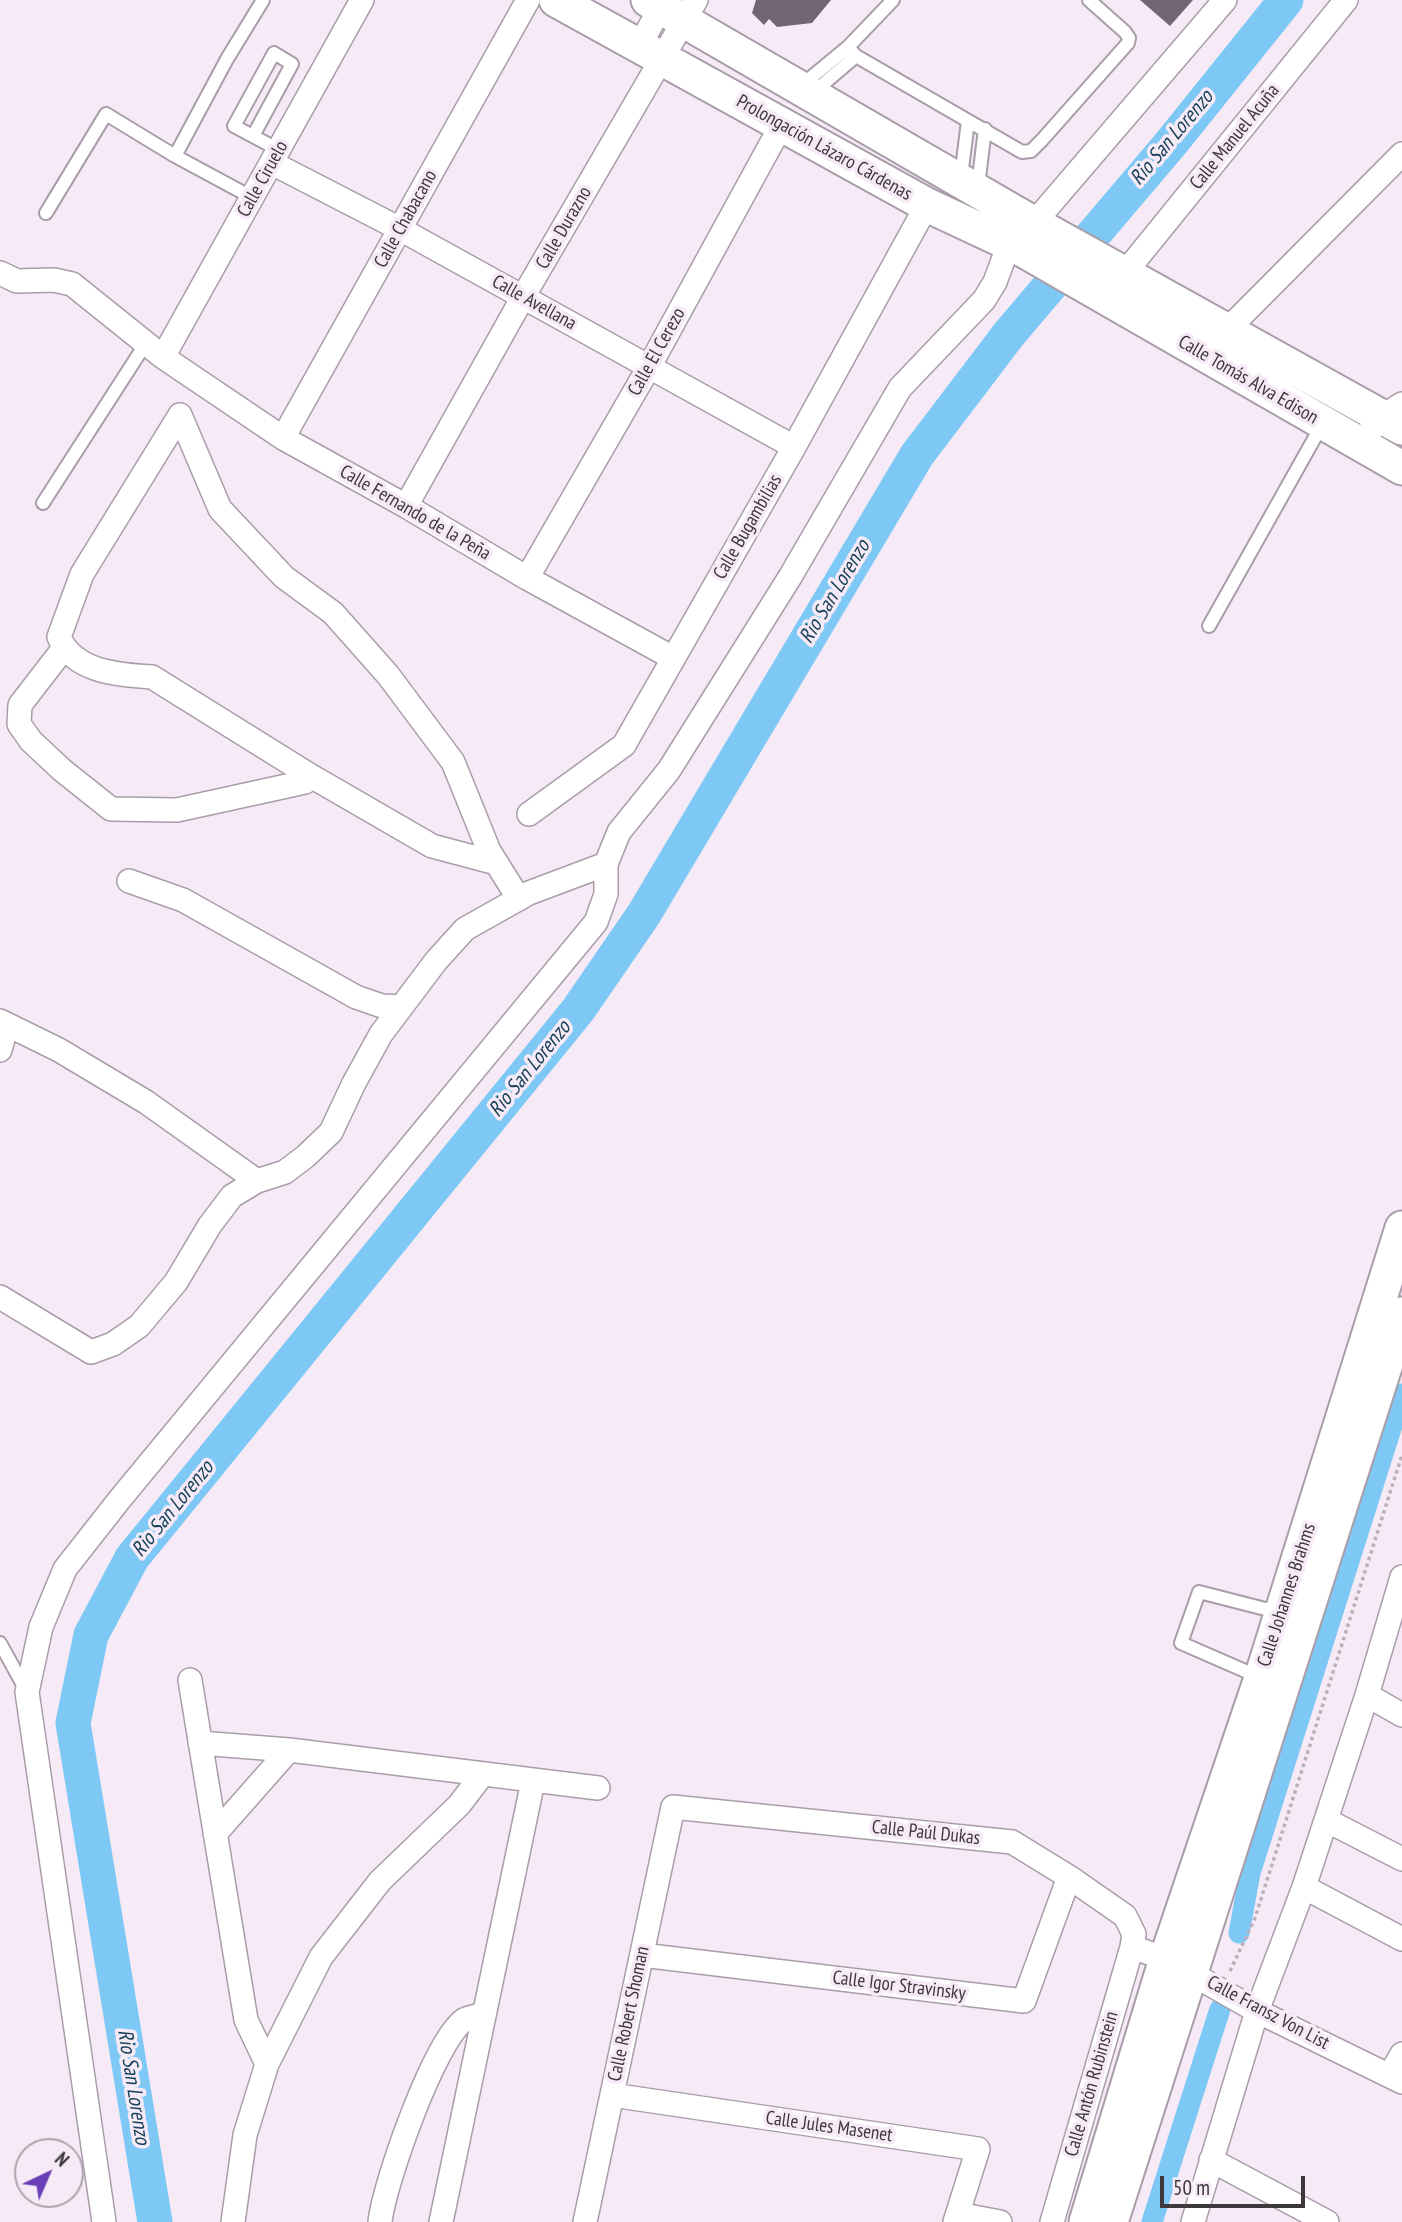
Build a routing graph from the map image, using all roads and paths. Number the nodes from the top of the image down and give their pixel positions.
1 (263, 0) edge
2 (362, 0) edge
3 (528, 0) edge
4 (556, 0) edge
5 (1089, 0) edge
6 (1224, 0) edge
7 (1346, 0) edge
8 (889, 1) edge
9 (671, 6) edge
10 (852, 52) junction
11 (650, 53) junction
12 (807, 90) junction
13 (968, 121) junction
14 (782, 124) junction
15 (985, 129) junction
16 (253, 136) junction
17 (1402, 154) edge
18 (175, 156) junction
19 (276, 157) junction
20 (969, 186) junction
21 (253, 198) junction
22 (927, 205) junction
23 (46, 213) dead end
24 (400, 229) junction
25 (1026, 236) junction
26 (0, 273) edge
27 (1107, 276) junction
28 (523, 297) junction
29 (1226, 331) junction
30 (155, 350) junction
31 (649, 367) junction
32 (1395, 416) edge
33 (1323, 423) junction
34 (283, 439) junction
35 (1360, 443) junction
36 (794, 447) junction
37 (1402, 468) edge
38 (44, 503) dead end
39 (406, 506) junction
40 (527, 578) junction
41 (1209, 626) dead end
42 (64, 648) junction
43 (673, 658) junction
44 (311, 776) junction
45 (529, 814) dead end
46 (496, 863) junction
47 (606, 864) junction
48 (129, 881) dead end
49 (519, 899) junction
50 (401, 1007) junction
51 (4, 1023) edge
52 (0, 1050) edge
53 (257, 1181) junction
54 (1402, 1228) edge
55 (0, 1297) edge
56 (1402, 1314) edge
57 (1402, 1455) edge
58 (1402, 1577) edge
59 (1281, 1613) junction
60 (0, 1643) edge
61 (1261, 1678) junction
62 (190, 1680) dead end
63 (27, 1692) junction
64 (1367, 1695) junction
65 (1402, 1715) edge
66 (200, 1743) junction
67 (289, 1750) junction
68 (482, 1775) junction
69 (533, 1781) junction
70 (598, 1788) dead end
71 (673, 1807) joint
72 (1326, 1819) junction
73 (215, 1834) junction
74 (1402, 1859) edge
75 (1069, 1877) junction
76 (1304, 1888) junction
77 (1402, 1939) edge
78 (1132, 1947) junction
79 (642, 1955) junction
80 (1178, 1966) junction
81 (1220, 1989) junction
82 (1257, 2011) junction
83 (485, 2014) junction
84 (1402, 2054) edge
85 (267, 2064) junction
86 (1396, 2078) edge
87 (612, 2095) junction
88 (1211, 2160) junction
89 (957, 2218) edge
90 (104, 2222) edge
91 (233, 2222) edge
92 (380, 2222) edge
93 (441, 2222) edge
94 (585, 2222) edge
95 (1000, 2222) edge
96 (1052, 2222) edge
97 (1086, 2222) edge
98 (1111, 2222) edge
99 (1193, 2222) edge
100 (1327, 2222) edge

1 - 18 lane
2 - 19 street, Calle Ciruelo
3 - 24 street, Calle Chabacano
4 - 11 main road, Prolongación Lázaro Cárdenas
5 - 15 lane
6 - 25 street
7 - 27 street, Calle Manuel Acuña
8 - 10 lane
9 - 11 street, Calle Durazno
9 - 12 main road, Prolongación Lázaro Cárdenas
10 - 12 lane
10 - 13 lane
11 - 14 main road, Prolongación Lázaro Cárdenas
11 - 28 street, Calle Durazno
12 - 20 main road, Prolongación Lázaro Cárdenas
13 - 15 lane
13 - 20 lane
14 - 22 main road, Prolongación Lázaro Cárdenas
14 - 31 street, Calle El Cerezo
15 - 20 lane
16 - 16 lane
16 - 19 lane
17 - 29 street
18 - 21 lane
18 - 23 lane
19 - 21 street, Calle Ciruelo
19 - 24 street, Calle Avellana
20 - 25 main road, Prolongación Lázaro Cárdenas
21 - 30 street, Calle Ciruelo
22 - 25 main road, Prolongación Lázaro Cárdenas
22 - 36 street, Calle Bugambilias
24 - 28 street, Calle Avellana
24 - 34 street, Calle Chabacano
25 - 27 main road, Prolongación Lázaro Cárdenas
25 - 47 street
26 - 30 street, Calle Fernando de la Peña
27 - 29 main road, Calle Tomás Alva Edison
27 - 33 main road, Calle Tomás Alva Edison
28 - 31 street, Calle Avellana
28 - 39 street, Calle Durazno
29 - 32 main road, Calle Tomás Alva Edison
30 - 34 street, Calle Fernando de la Peña
30 - 38 lane
31 - 36 street, Calle Avellana
31 - 40 street, Calle El Cerezo
32 - 35 street
33 - 35 main road, Calle Tomás Alva Edison
33 - 41 lane
34 - 39 street, Calle Fernando de la Peña
35 - 37 main road, Calle Tomás Alva Edison
36 - 43 street, Calle Bugambilias
39 - 40 street, Calle Fernando de la Peña
40 - 43 street, Calle Fernando de la Peña
42 - 44 street
42 - 44 street
42 - 46 street
43 - 45 street, Calle Bugambilias
44 - 46 street
46 - 49 street
47 - 49 street
47 - 63 street
48 - 50 street
49 - 50 street
50 - 53 street
51 - 52 street
51 - 53 street
53 - 55 street
54 - 59 main road, Calle Johannes Brahms
56 - 80 main road, Calle Johannes Brahms
57 - 81 path
58 - 64 street
59 - 61 main road, Calle Johannes Brahms
59 - 61 lane
60 - 63 lane
61 - 80 main road, Calle Johannes Brahms
62 - 66 street
63 - 90 street
64 - 65 street
64 - 72 street
66 - 67 street
66 - 73 street
67 - 68 street
67 - 73 street
68 - 69 street
68 - 85 street
69 - 70 street
69 - 83 street
71 - 75 street, Calle Paúl Dukas
71 - 79 street, Calle Robert Shoman
72 - 74 street
72 - 76 street
73 - 85 street
75 - 78 street, Calle Paúl Dukas
75 - 79 street, Calle Igor Stravinsky
76 - 77 street
76 - 82 street
78 - 80 street, Calle Fransz Von List
78 - 96 street, Calle Antón Rubinstein
79 - 87 street, Calle Robert Shoman
80 - 81 street, Calle Fransz Von List
80 - 97 main road, Calle Antón Rubinstein
80 - 98 main road
81 - 82 street, Calle Fransz Von List
82 - 86 street, Calle Fransz Von List
82 - 88 street
83 - 92 street
83 - 93 street
84 - 86 street
85 - 91 street
87 - 89 street, Calle Jules Masenet
87 - 94 street, Calle Robert Shoman
88 - 99 street
88 - 100 street
89 - 95 street

